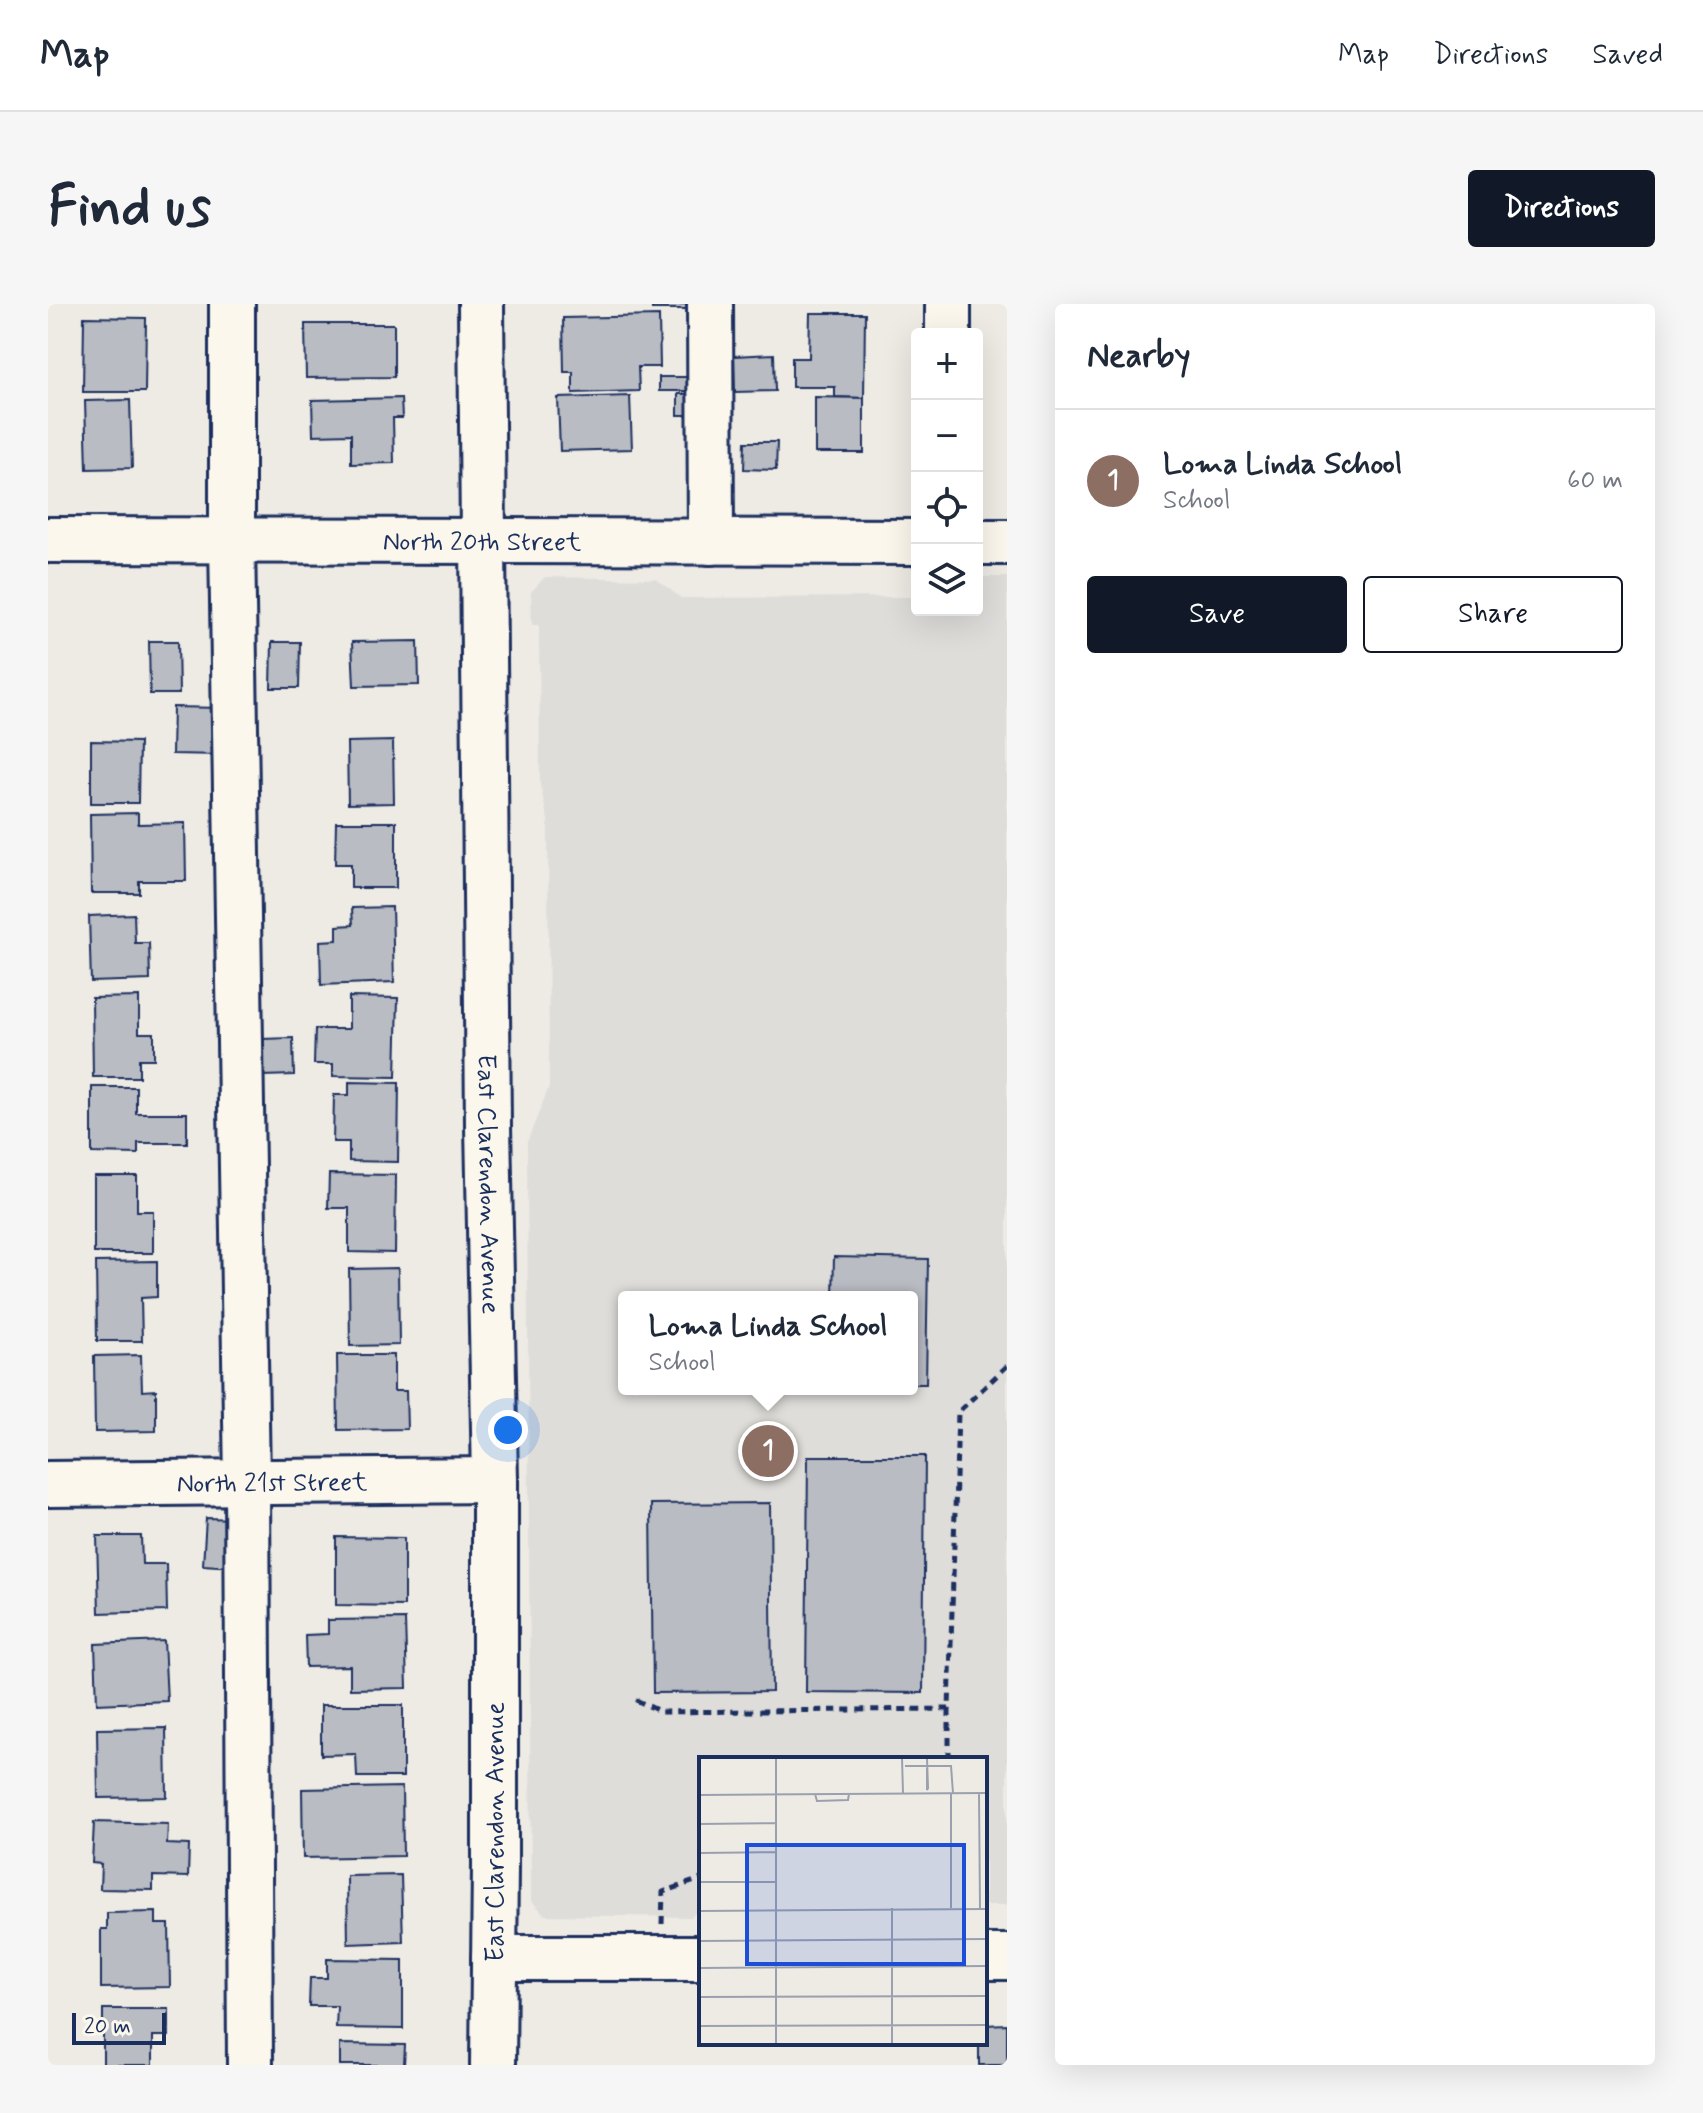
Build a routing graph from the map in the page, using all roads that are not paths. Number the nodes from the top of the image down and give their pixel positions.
1 (232, 304) edge
2 (481, 304) edge
3 (710, 304) edge
4 (948, 304) edge
5 (948, 328) edge
6 (48, 540) edge
7 (232, 540) junction
8 (483, 542) junction
9 (711, 542) junction
10 (911, 542) edge
11 (983, 542) edge
12 (1007, 542) edge
13 (495, 1480) junction
14 (247, 1482) junction
15 (48, 1484) edge
16 (494, 1958) junction
17 (699, 1958) edge
18 (250, 2065) edge
19 (493, 2065) edge

1 - 7 street
2 - 8 street, East Clarendon Avenue
3 - 9 street
4 - 5 street
6 - 7 street, North 20th Street
7 - 8 street, North 20th Street
7 - 14 street
8 - 9 street, North 20th Street
8 - 13 street, East Clarendon Avenue
9 - 10 street, North 20th Street
11 - 12 street
13 - 14 street, North 21st Street
13 - 16 street, East Clarendon Avenue
14 - 15 street, North 21st Street
14 - 18 street
16 - 17 street
16 - 19 street, East Clarendon Avenue

